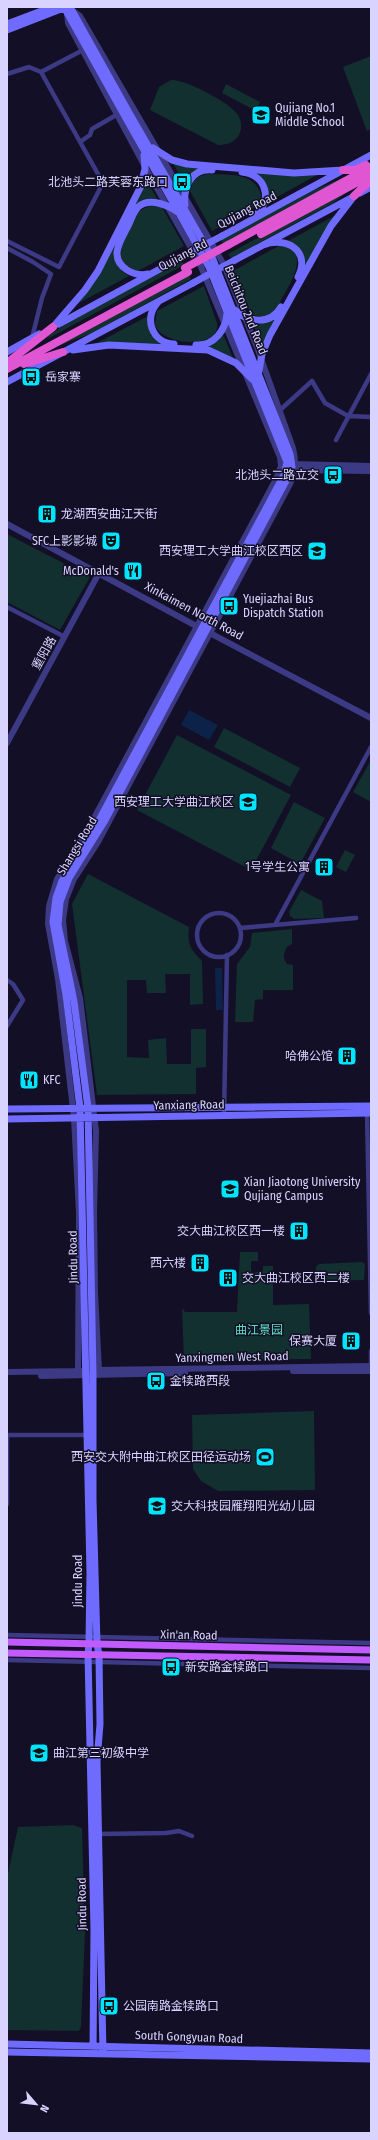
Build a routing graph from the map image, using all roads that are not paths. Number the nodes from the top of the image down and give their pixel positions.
1 (52, 7) edge
2 (67, 9) edge
3 (7, 24) edge
4 (7, 30) edge
5 (83, 50) junction
6 (42, 72) junction
7 (7, 74) edge
8 (118, 114) junction
9 (146, 140) junction
10 (80, 142) junction
11 (143, 149) junction
12 (162, 155) junction
13 (371, 155) edge
14 (371, 164) edge
15 (145, 165) junction
16 (371, 167) edge
17 (343, 170) junction
18 (371, 175) edge
19 (371, 180) edge
20 (371, 187) edge
21 (185, 194) junction
22 (354, 196) junction
23 (168, 206) junction
24 (183, 212) junction
25 (251, 220) junction
26 (7, 241) edge
27 (263, 245) junction
28 (7, 248) edge
29 (229, 248) junction
30 (154, 272) junction
31 (160, 300) junction
32 (230, 308) junction
33 (244, 316) junction
34 (225, 324) junction
35 (52, 327) junction
36 (32, 338) junction
37 (7, 352) edge
38 (63, 352) junction
39 (261, 358) junction
40 (7, 366) edge
41 (243, 370) junction
42 (371, 374) edge
43 (258, 380) junction
44 (7, 382) edge
45 (279, 411) junction
46 (348, 416) junction
47 (371, 417) edge
48 (336, 440) dead end
49 (371, 466) edge
50 (290, 467) junction
51 (371, 471) edge
52 (7, 524) edge
53 (99, 573) junction
54 (7, 607) edge
55 (204, 630) junction
56 (65, 637) junction
57 (371, 718) edge
58 (7, 744) edge
59 (371, 747) edge
60 (356, 918) dead end
61 (276, 923) junction
62 (240, 928) junction
63 (227, 955) junction
64 (7, 980) edge
65 (7, 1026) edge
66 (91, 1107) junction
67 (76, 1108) junction
68 (7, 1109) edge
69 (368, 1109) edge
70 (225, 1111) junction
71 (91, 1117) junction
72 (77, 1118) junction
73 (7, 1119) edge
74 (371, 1313) edge
75 (371, 1351) edge
76 (371, 1367) edge
77 (371, 1371) edge
78 (7, 1372) edge
79 (83, 1372) junction
80 (95, 1372) junction
81 (7, 1376) edge
82 (86, 1434) junction
83 (7, 1435) edge
84 (7, 1504) edge
85 (7, 1635) edge
86 (93, 1640) junction
87 (7, 1642) edge
88 (371, 1643) edge
89 (371, 1650) edge
90 (7, 1653) edge
91 (88, 1658) junction
92 (99, 1658) junction
93 (7, 1660) edge
94 (371, 1660) edge
95 (371, 1668) edge
96 (98, 1834) junction
97 (192, 1836) dead end
98 (7, 2044) edge
99 (93, 2045) junction
100 (103, 2045) junction
101 (7, 2052) edge
102 (93, 2053) junction
103 (371, 2053) edge
104 (103, 2054) junction
105 (371, 2059) edge

1 - 3 main road
2 - 4 main road
2 - 5 street
2 - 9 main road, Beichitou 2nd Road
2 - 11 main road, Beichitou 2nd Road
2 - 12 street
5 - 6 street
5 - 8 street
6 - 7 street
6 - 10 street
8 - 10 street
8 - 15 street
9 - 12 main road
9 - 24 main road, Beichitou 2nd Road
10 - 26 street
11 - 15 main road
11 - 24 main road, Beichitou 2nd Road
12 - 17 main road
12 - 21 street
13 - 17 main road, Qujiang Road
14 - 17 highway
15 - 23 street
15 - 35 main road
16 - 29 highway, Qujiang Rd
17 - 25 main road, Qujiang Road
18 - 29 highway, Qujiang Rd
19 - 22 highway
20 - 22 main road
21 - 24 main road
21 - 25 main road
21 - 33 street
22 - 27 main road
22 - 39 main road
23 - 24 main road
23 - 30 main road
23 - 34 street
24 - 32 main road, Beichitou 2nd Road
25 - 30 main road, Qujiang Road, bridge
27 - 31 main road, bridge
27 - 33 main road
28 - 36 street
29 - 40 highway, Qujiang Rd, bridge
30 - 35 main road, Qujiang Road
31 - 34 main road
31 - 38 main road
32 - 33 main road
32 - 34 main road
32 - 43 main road, Beichitou 2nd Road
33 - 39 street
34 - 41 street
35 - 36 main road, Qujiang Road
35 - 40 highway
36 - 37 main road, Qujiang Road
38 - 40 highway
38 - 41 main road
38 - 44 main road
39 - 43 main road
39 - 45 street
41 - 43 main road
41 - 50 street
42 - 46 street
43 - 50 main road, Beichitou 2nd Road
45 - 46 street
45 - 50 street
46 - 47 street
46 - 48 street
49 - 50 street
50 - 51 street
50 - 55 main road
50 - 55 street
52 - 53 street, Xinkaimen North Road
53 - 55 street, Xinkaimen North Road
53 - 56 street, 重阳路
54 - 56 street
55 - 57 street, Xinkaimen North Road
55 - 66 main road, Shangsi Road
55 - 67 main road, Shangsi Road
56 - 58 street, 重阳路
59 - 61 street
60 - 61 street
61 - 62 street
62 - 63 street
62 - 63 street
63 - 70 street
64 - 65 street
66 - 67 main road, Yanxiang Road
66 - 70 main road, Yanxiang Road
66 - 71 main road, Shangsi Road
67 - 68 main road, Yanxiang Road
67 - 72 main road, Jindu Road
69 - 70 main road, Yanxiang Road
69 - 74 street
70 - 71 main road, Yanxiang Road
71 - 72 main road, Yanxiang Road
71 - 80 main road, Jindu Road
72 - 73 main road, Yanxiang Road
72 - 79 main road, Jindu Road
75 - 76 street
76 - 80 street, Yanxingmen West Road
77 - 80 street, Yanxingmen West Road
78 - 79 street
79 - 80 street
79 - 81 street
79 - 82 main road, Jindu Road
80 - 86 main road, Jindu Road
82 - 83 street
82 - 86 main road, Jindu Road
83 - 84 street
85 - 86 street
86 - 87 main road, Xin'an Road
86 - 88 street
86 - 89 main road, Xin'an Road
86 - 91 main road, Jindu Road
86 - 92 main road, Jindu Road
90 - 91 main road, Xin'an Road
91 - 92 main road, Xin'an Road
91 - 93 street
91 - 99 main road, Jindu Road
92 - 94 main road, Xin'an Road
92 - 95 street
92 - 96 main road, Jindu Road
96 - 97 street
96 - 100 main road, Jindu Road
98 - 99 main road, South Gongyuan Road
99 - 100 main road, South Gongyuan Road
99 - 102 main road, Jindu Road
100 - 103 main road, South Gongyuan Road
100 - 104 main road, Jindu Road
101 - 102 main road, South Gongyuan Road
102 - 104 main road, South Gongyuan Road
104 - 105 main road, South Gongyuan Road

